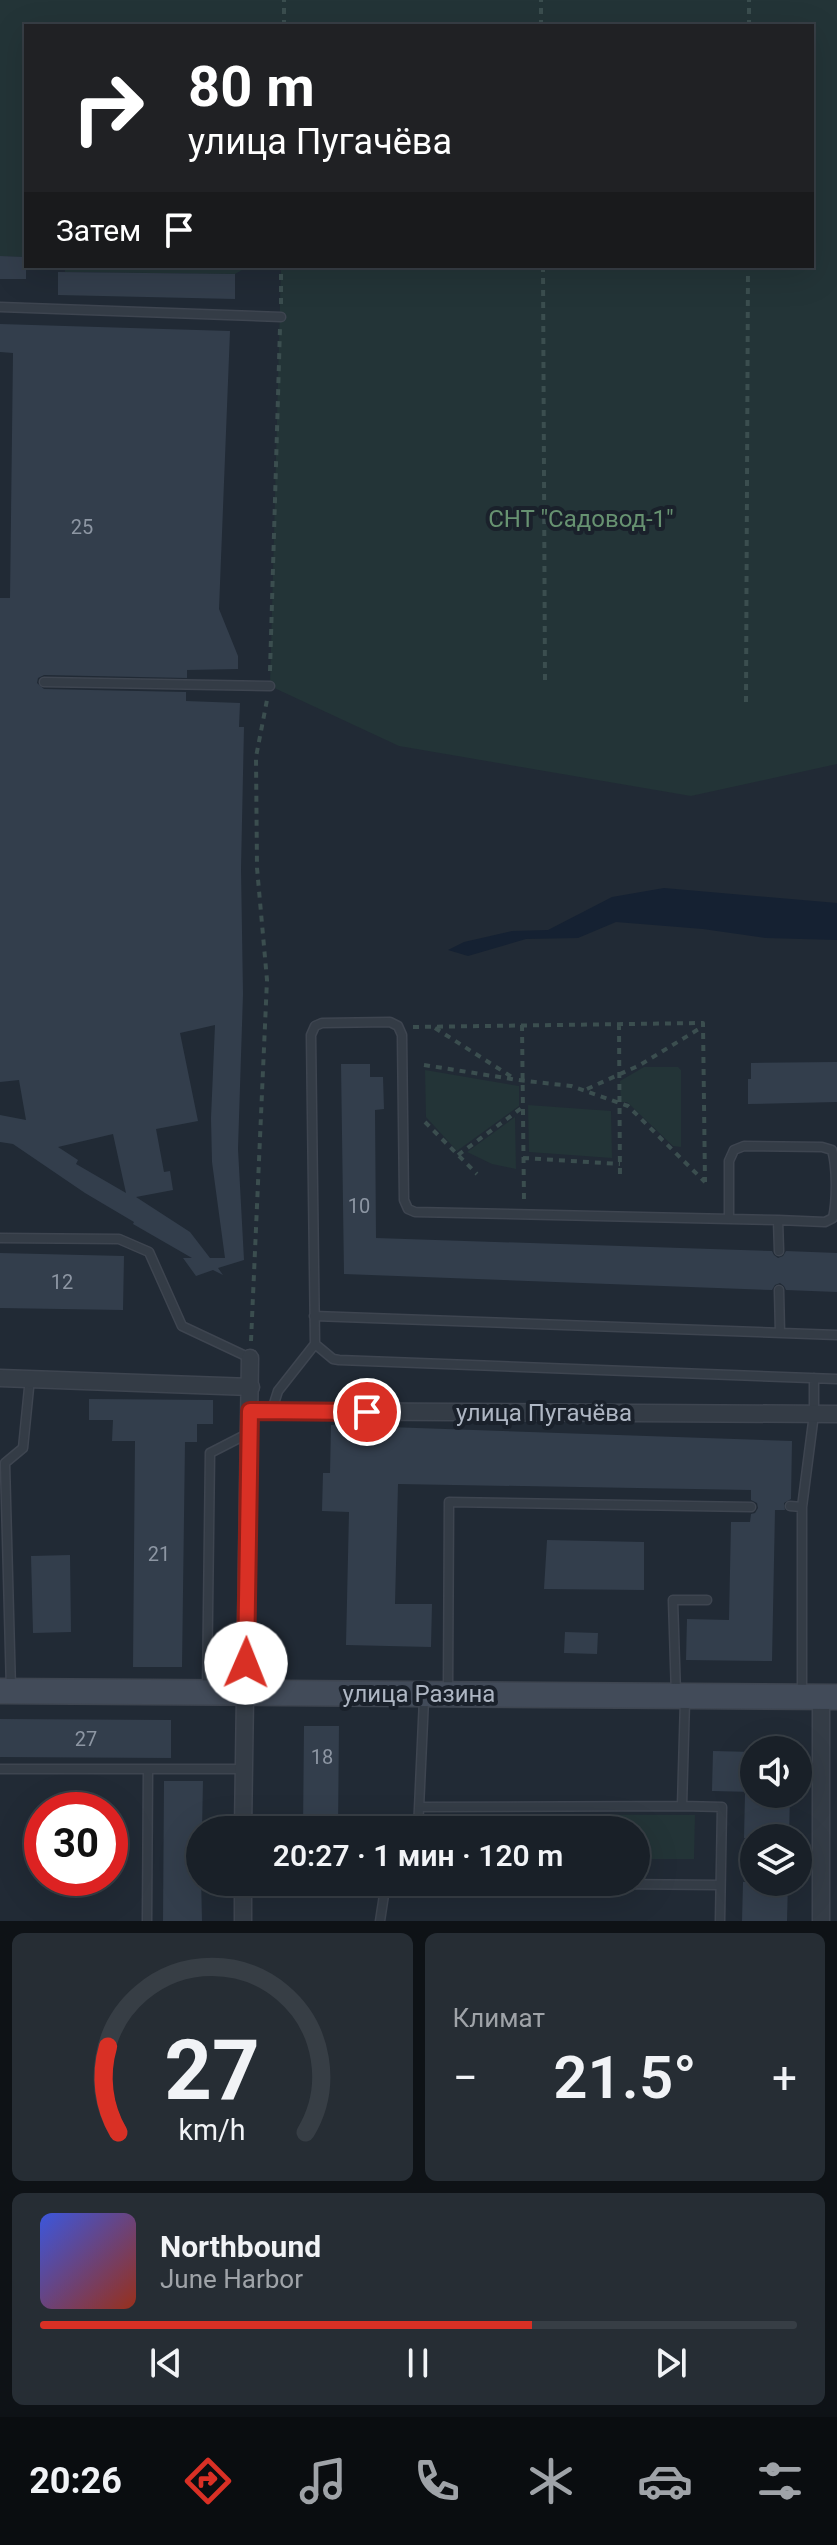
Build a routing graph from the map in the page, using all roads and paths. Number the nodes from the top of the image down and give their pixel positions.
1 (284, 0) edge
2 (541, 0) edge
3 (749, 0) edge
4 (284, 24) edge
5 (541, 24) edge
6 (749, 24) edge
7 (281, 268) edge
8 (543, 268) edge
9 (748, 268) edge
10 (0, 307) edge
11 (281, 317) junction
12 (44, 682) dead end
13 (545, 682) dead end
14 (270, 686) junction
15 (746, 702) dead end
16 (619, 1024) junction
17 (522, 1025) junction
18 (703, 1026) junction
19 (399, 1027) junction
20 (433, 1027) junction
21 (424, 1065) dead end
22 (619, 1075) junction
23 (520, 1080) junction
24 (585, 1090) junction
25 (620, 1103) junction
26 (523, 1107) junction
27 (425, 1122) dead end
28 (458, 1155) junction
29 (523, 1158) junction
30 (620, 1164) junction
31 (477, 1174) dead end
32 (620, 1179) dead end
33 (524, 1214) junction
34 (729, 1219) junction
35 (778, 1220) junction
36 (0, 1238) edge
37 (779, 1251) dead end
38 (779, 1290) dead end
39 (314, 1316) junction
40 (780, 1333) junction
41 (837, 1335) edge
42 (315, 1344) junction
43 (250, 1358) junction
44 (0, 1378) edge
45 (30, 1378) junction
46 (814, 1378) junction
47 (837, 1379) edge
48 (251, 1387) junction
49 (250, 1411) junction
50 (271, 1411) junction
51 (814, 1414) junction
52 (837, 1414) edge
53 (249, 1433) junction
54 (790, 1506) dead end
55 (751, 1507) dead end
56 (802, 1507) junction
57 (707, 1600) dead end
58 (6, 1691) edge
59 (207, 1692) junction
60 (245, 1692) junction
61 (436, 1694) junction
62 (681, 1696) junction
63 (820, 1697) edge
64 (0, 1769) edge
65 (148, 1769) junction
66 (243, 1769) junction
67 (682, 1806) junction
68 (421, 1807) junction
69 (243, 1816) edge
70 (420, 1816) edge
71 (650, 1884) edge
72 (720, 1885) junction
73 (243, 1896) edge
74 (384, 1896) edge
75 (147, 1921) edge
76 (243, 1921) edge
77 (380, 1921) edge
78 (720, 1921) edge
79 (821, 1921) edge

1 - 4 path
2 - 5 path
3 - 6 path
7 - 11 path
8 - 13 path
9 - 15 path
10 - 11 lane
11 - 14 path
12 - 14 lane
14 - 43 path
16 - 17 path
16 - 18 path
16 - 22 path
17 - 20 path
17 - 23 path
18 - 22 path
18 - 25 path
19 - 20 path
19 - 33 lane
19 - 39 lane
20 - 23 path
21 - 23 path
22 - 24 path
22 - 25 path
23 - 24 path
23 - 26 path
24 - 25 path
25 - 30 path
26 - 28 path
26 - 29 path
27 - 28 path
28 - 31 path
29 - 30 path
29 - 33 path
30 - 32 path
33 - 34 lane
34 - 35 lane
34 - 35 lane
35 - 37 lane
36 - 43 lane
38 - 40 lane
39 - 40 lane
39 - 42 lane
40 - 41 lane
42 - 46 lane
42 - 50 lane
43 - 48 street
44 - 45 street
45 - 48 street
45 - 58 lane
46 - 47 lane
46 - 51 lane
48 - 49 street
49 - 50 street, улица Пугачёва
49 - 53 street
50 - 51 street, улица Пугачёва
51 - 52 street, улица Пугачёва
51 - 56 lane
53 - 59 lane
53 - 60 street
54 - 56 lane
55 - 61 lane
56 - 63 lane
57 - 62 lane
58 - 59 street, улица Разина
59 - 60 street, улица Разина
60 - 61 street, улица Разина
60 - 66 street
61 - 62 street, улица Разина
61 - 68 lane
62 - 63 street, улица Разина
62 - 67 lane
63 - 79 street
64 - 65 lane
65 - 66 lane
65 - 75 lane
66 - 69 street
67 - 68 lane
67 - 72 lane
68 - 70 lane
71 - 72 lane
72 - 78 lane
73 - 76 street
74 - 77 lane

